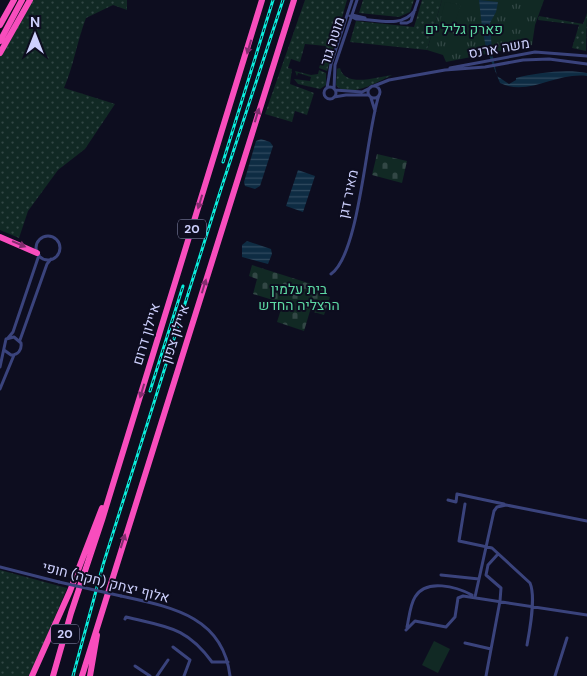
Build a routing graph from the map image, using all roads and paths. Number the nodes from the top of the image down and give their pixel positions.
1 (14, 0) edge
2 (22, 0) edge
3 (30, 0) edge
4 (262, 0) edge
5 (294, 0) edge
6 (352, 0) edge
7 (357, 0) edge
8 (418, 0) edge
9 (352, 16) junction
10 (0, 25) edge
11 (0, 41) edge
12 (0, 53) edge
13 (587, 56) edge
14 (587, 64) edge
15 (446, 70) junction
16 (384, 82) junction
17 (372, 87) junction
18 (327, 88) junction
19 (334, 89) junction
20 (379, 93) junction
21 (369, 96) junction
22 (334, 97) junction
23 (376, 114) junction
24 (0, 237) edge
25 (38, 254) junction
26 (52, 259) junction
27 (331, 274) dead end
28 (8, 338) junction
29 (20, 340) junction
30 (2, 342) edge
31 (4, 350) junction
32 (14, 355) junction
33 (0, 367) edge
34 (0, 389) edge
35 (121, 458) junction
36 (448, 500) dead end
37 (465, 504) dead end
38 (525, 510) junction
39 (587, 521) edge
40 (486, 546) junction
41 (498, 554) junction
42 (0, 567) edge
43 (441, 575) dead end
44 (479, 579) junction
45 (452, 588) junction
46 (105, 597) junction
47 (475, 597) junction
48 (458, 598) junction
49 (500, 601) junction
50 (532, 606) junction
51 (587, 615) edge
52 (126, 619) dead end
53 (567, 638) dead end
54 (465, 643) dead end
55 (527, 645) dead end
56 (173, 647) dead end
57 (491, 649) junction
58 (168, 660) dead end
59 (228, 662) junction
60 (135, 666) dead end
61 (32, 676) edge
62 (53, 676) edge
63 (82, 676) edge
64 (90, 676) edge
65 (150, 676) edge
66 (157, 676) edge
67 (184, 676) edge
68 (230, 676) edge
69 (486, 676) edge
70 (555, 676) edge

1 - 10 highway
2 - 11 highway
3 - 12 highway
4 -> 35 highway, איילון דרום / 20
46 -> 5 highway, איילון צפון / 20
6 - 9 street, מוטה גור
7 - 9 street, מוטה גור
8 - 9 street
9 - 18 street, מוטה גור
9 - 19 street, מוטה גור
13 - 15 street, משה ארנס
14 - 15 street, משה ארנס
15 - 16 street, משה ארנס
16 - 17 street, משה ארנס
16 - 20 street
17 - 19 street, משה ארנס
17 - 20 street
17 - 21 street
18 - 19 street
18 - 22 street
19 - 22 street
20 - 21 street
20 - 23 street, מאיר דגן
21 - 22 street
21 - 23 street
23 - 27 street, מאיר דגן
24 -> 25 highway
25 - 26 street
25 - 26 street
25 - 28 street
26 - 29 street
28 - 29 street
28 - 30 street
29 - 32 street
30 - 31 street
31 - 32 street
31 - 33 street
32 - 34 street
35 - 61 highway
35 - 62 highway, איילון דרום / 20
36 - 38 street
37 - 40 street
38 - 39 street
38 - 40 street
40 - 41 street
40 - 44 street
41 - 49 street
41 - 50 street
42 - 59 street, אלוף יצחק (חקה) חופי, bridge
43 - 44 street
44 - 47 street
45 - 47 street
45 - 48 street
45 - 48 street
46 - 63 highway, איילון צפון / 20
46 - 64 highway
47 - 48 street
47 - 49 street
49 - 50 street
49 - 57 street
50 - 51 street
50 - 55 street
52 - 59 street
53 - 70 street
54 - 57 street
56 - 67 street
57 - 69 street
58 - 66 street
59 - 68 street, אלוף יצחק (חקה) חופי
60 - 65 street

